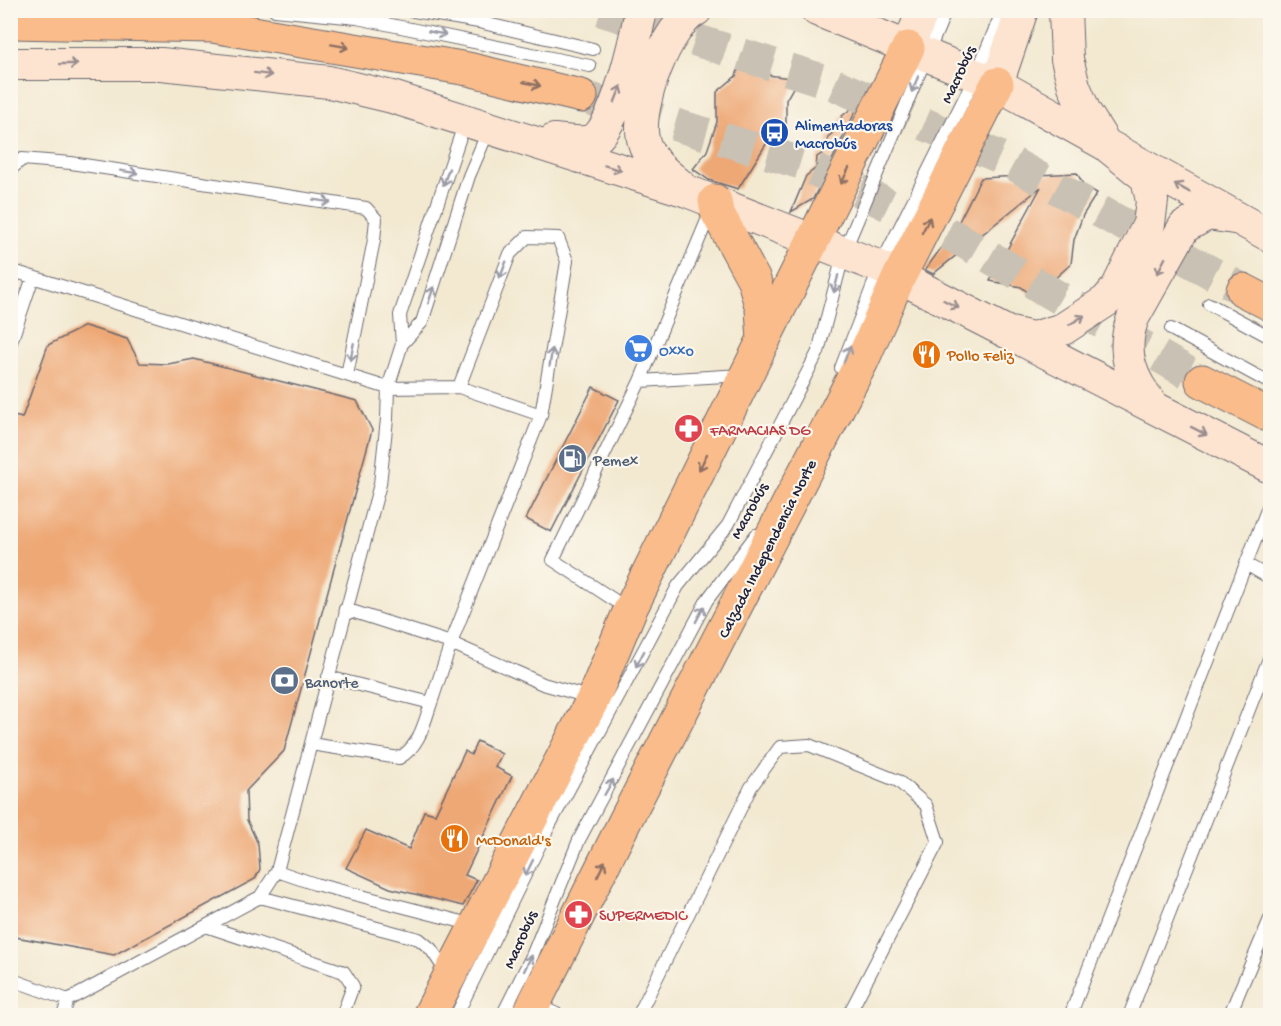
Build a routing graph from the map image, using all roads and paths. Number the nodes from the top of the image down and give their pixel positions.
1 (275, 10) edge
2 (408, 10) edge
3 (641, 10) edge
4 (696, 10) edge
5 (922, 10) edge
6 (946, 10) edge
7 (1003, 10) edge
8 (1022, 10) edge
9 (1065, 10) edge
10 (821, 11) edge
11 (10, 22) edge
12 (593, 49) dead end
13 (917, 52) junction
14 (10, 64) edge
15 (987, 80) junction
16 (586, 81) joint
17 (486, 128) junction
18 (1105, 144) junction
19 (10, 170) edge
20 (701, 196) junction
21 (1235, 218) junction
22 (1270, 236) edge
23 (814, 241) junction
24 (844, 252) junction
25 (10, 270) edge
26 (889, 272) junction
27 (33, 277) junction
28 (1209, 304) dead end
29 (15, 315) edge
30 (1171, 329) dead end
31 (1002, 331) junction
32 (1270, 337) edge
33 (764, 340) junction
34 (402, 344) junction
35 (10, 345) edge
36 (347, 375) junction
37 (746, 375) junction
38 (640, 381) junction
39 (1202, 381) tunnel mouth
40 (1270, 383) edge
41 (833, 384) dead end
42 (459, 387) junction
43 (388, 388) junction
44 (1156, 409) junction
45 (542, 415) junction
46 (1270, 416) edge
47 (1270, 467) edge
48 (1270, 502) edge
49 (759, 528) dead end
50 (1246, 564) junction
51 (1270, 578) edge
52 (345, 609) junction
53 (630, 610) junction
54 (451, 643) junction
55 (1270, 656) edge
56 (328, 677) junction
57 (593, 699) junction
58 (431, 704) junction
59 (311, 744) junction
60 (276, 871) junction
61 (260, 897) junction
62 (1270, 920) edge
63 (206, 926) junction
64 (478, 926) junction
65 (1265, 944) edge
66 (449, 976) junction
67 (10, 979) edge
68 (68, 1000) junction
69 (541, 1012) edge
70 (63, 1016) edge
71 (342, 1016) edge
72 (429, 1016) edge
73 (456, 1016) edge
74 (501, 1016) edge
75 (638, 1016) edge
76 (848, 1016) edge
77 (1070, 1016) edge
78 (1129, 1016) edge
79 (1229, 1016) edge

1 -> 16 lane
2 - 12 lane
17 -> 3 street
4 - 20 street
5 - 13 street
6 - 13 lane, Macrobús
7 - 15 lane, Macrobús
8 - 15 street, Calzada Independencia Norte
9 - 18 street
10 - 13 street
11 -> 16 main road
13 - 15 street
13 -> 23 main road
13 -> 24 lane, Macrobús
14 -> 17 street
15 - 18 street
26 -> 15 main road, Calzada Independencia Norte
17 -> 20 street
34 -> 17 lane
17 -> 34 lane
21 -> 18 street
31 -> 18 street
19 -> 36 lane
20 - 23 street
20 - 33 main road
20 - 38 lane
21 - 22 street
21 -> 44 street
23 - 24 street
23 - 33 main road
24 - 26 street
24 -> 73 lane, Macrobús
25 - 27 lane
26 -> 31 street
41 -> 26 lane
69 -> 26 main road, Calzada Independencia Norte
27 - 29 lane
27 - 36 lane
28 - 32 lane
29 - 35 lane
30 - 40 lane
31 - 44 street
33 - 37 main road
34 - 43 lane
36 - 43 lane
37 - 38 lane
37 -> 53 main road
38 - 53 lane
39 - 46 main road
42 - 43 lane
42 - 45 lane
45 -> 42 lane
43 - 52 lane
44 -> 47 street
45 - 54 lane
48 - 50 lane
74 -> 49 lane, Macrobús
50 - 51 lane
50 - 77 lane
52 - 54 lane
52 - 56 lane
53 - 57 main road
54 - 57 lane
54 - 58 lane
55 - 78 lane
56 - 58 lane
56 - 59 lane
57 - 64 main road
58 - 59 lane
59 - 60 lane
60 - 61 lane
60 - 64 lane
61 - 63 lane
61 - 66 lane
62 - 65 lane
63 - 68 lane
63 - 71 lane
64 - 66 main road
65 - 79 lane
66 - 72 main road
67 - 68 lane
68 - 70 lane
75 - 76 lane

